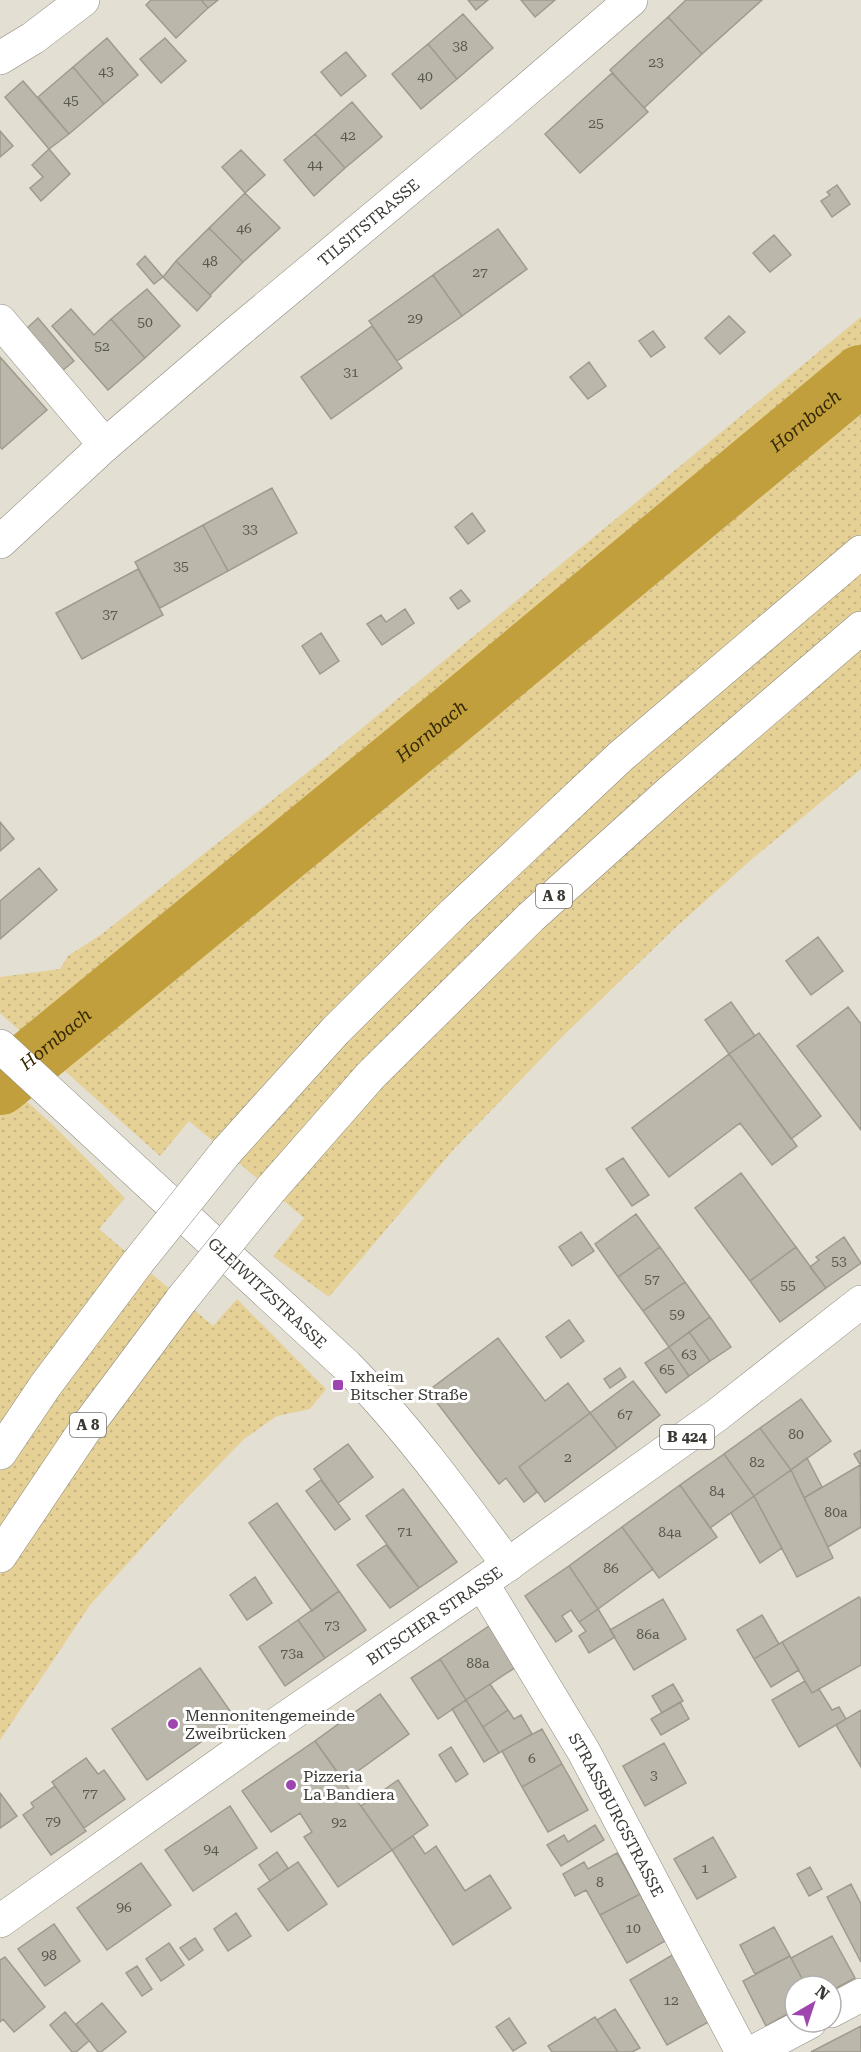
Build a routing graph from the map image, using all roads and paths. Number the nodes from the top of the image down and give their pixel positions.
1 (83, 0) edge
2 (631, 0) edge
3 (0, 58) edge
4 (0, 321) edge
5 (105, 445) junction
6 (0, 542) edge
7 (861, 552) edge
8 (861, 628) edge
9 (0, 1046) edge
10 (861, 1302) edge
11 (0, 1453) edge
12 (0, 1556) edge
13 (495, 1574) junction
14 (0, 1921) edge
15 (861, 1995) edge
16 (843, 2005) edge
17 (787, 2034) edge
18 (742, 2052) edge
19 (753, 2052) edge

1 - 3 main road
2 - 5 main road, TILSITSTRASSE
4 - 5 main road
5 - 6 main road, TILSITSTRASSE
7 - 11 main road, bridge
8 - 12 main road, A 8, bridge
9 - 13 main road, GLEIWITZSTRASSE
10 - 13 main road, BITSCHER STRASSE / B 424
13 - 14 main road, BITSCHER STRASSE / B 424
13 - 18 main road, STRASSBURGSTRASSE
15 - 16 main road
17 - 19 main road

